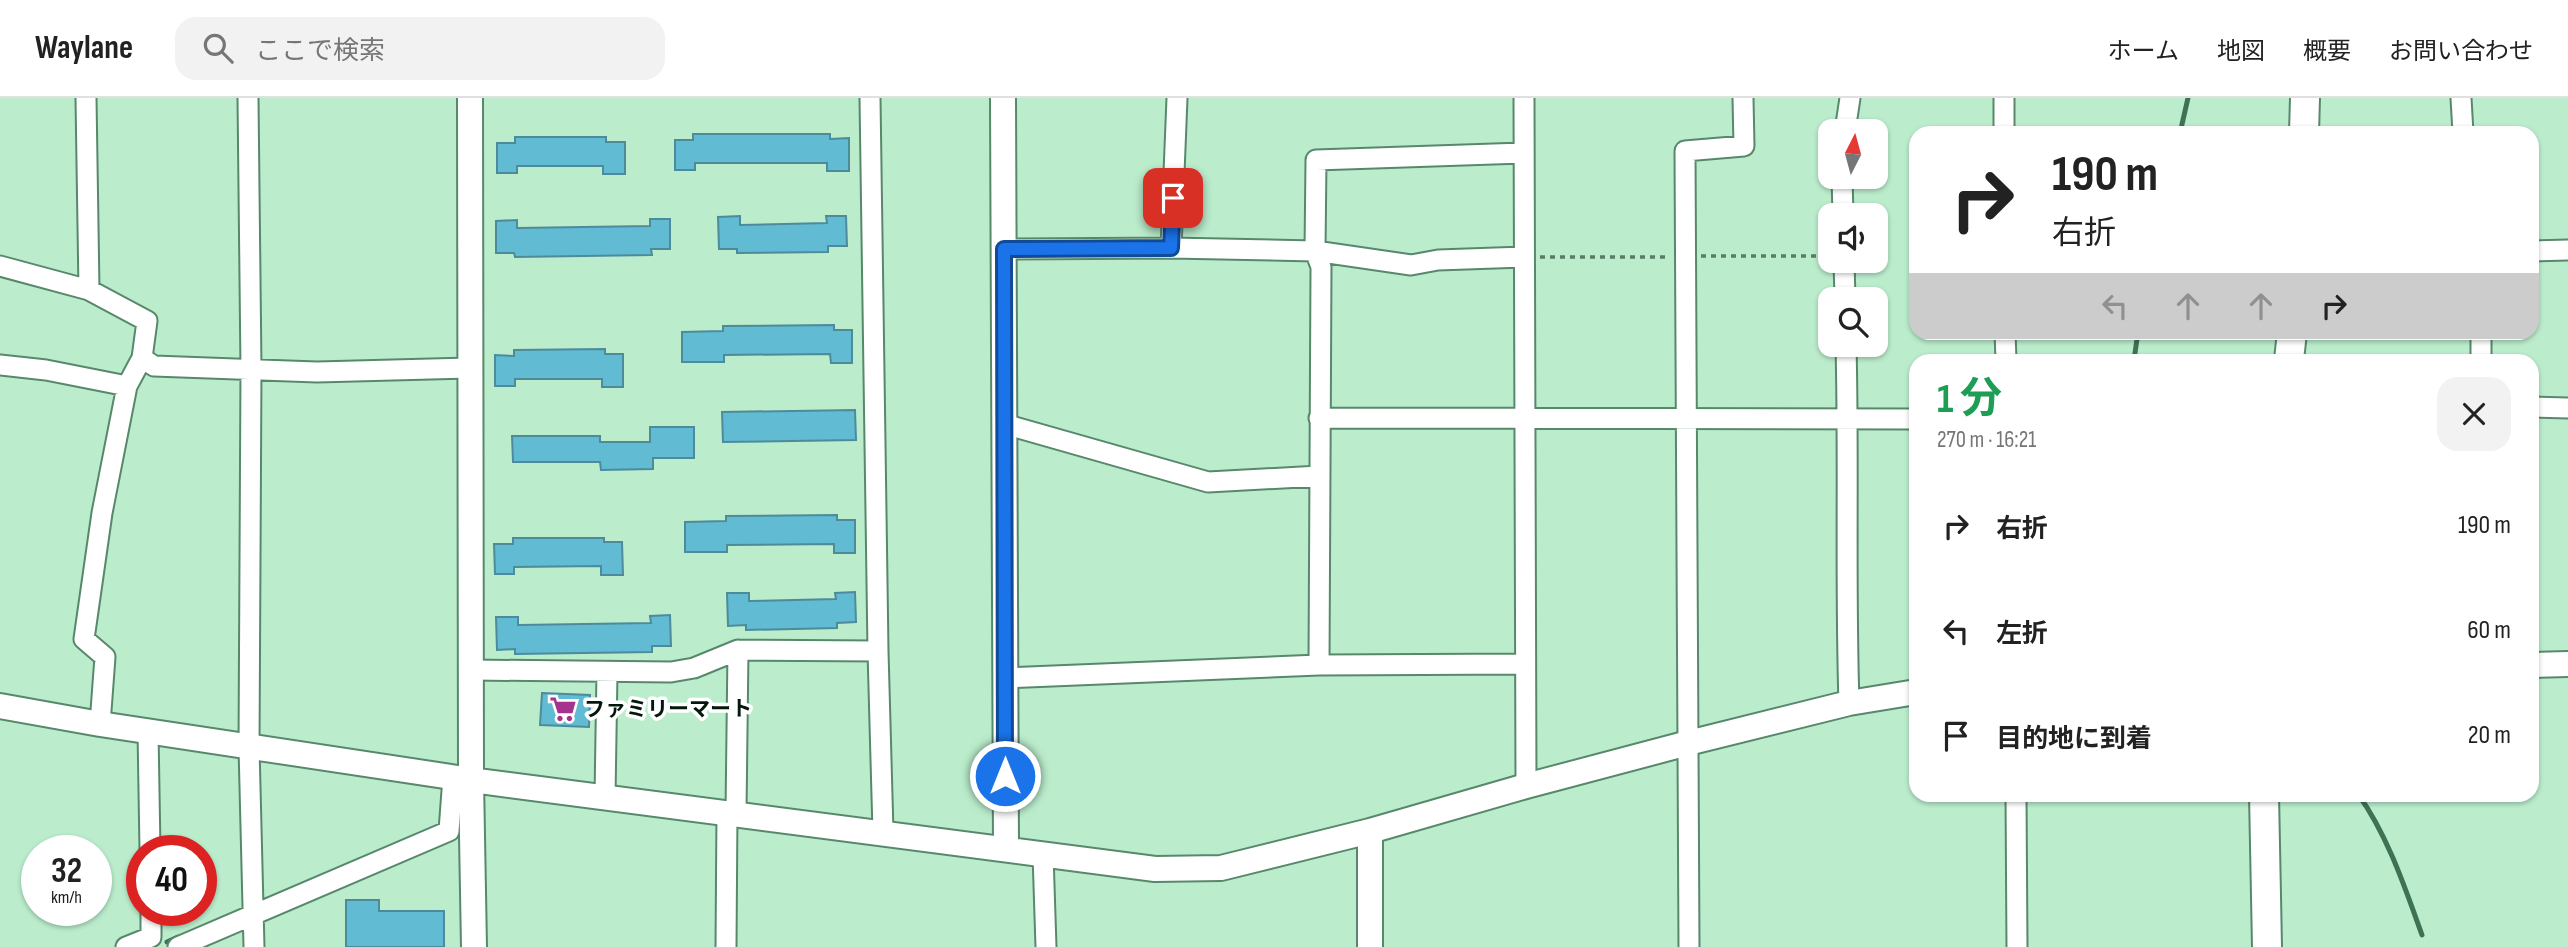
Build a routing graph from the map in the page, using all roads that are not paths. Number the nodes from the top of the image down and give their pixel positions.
1 (86, 98) edge
2 (248, 98) edge
3 (470, 98) edge
4 (870, 98) edge
5 (1003, 98) edge
6 (1177, 98) edge
7 (1524, 98) edge
8 (1743, 98) edge
9 (1850, 98) edge
10 (2004, 98) edge
11 (2305, 98) edge
12 (2461, 98) edge
13 (1847, 119) edge
14 (2004, 126) edge
15 (2304, 126) edge
16 (2463, 126) edge
17 (1523, 153) junction
18 (1171, 248) junction
19 (1004, 249) junction
20 (2568, 250) edge
21 (1315, 251) junction
22 (2539, 251) edge
23 (1524, 257) junction
24 (0, 266) edge
25 (89, 290) junction
26 (1846, 357) edge
27 (142, 358) junction
28 (0, 365) edge
29 (251, 369) junction
30 (469, 369) junction
31 (127, 386) junction
32 (2539, 407) edge
33 (2568, 408) edge
34 (1319, 418) junction
35 (1526, 419) junction
36 (1909, 419) edge
37 (1688, 420) junction
38 (1848, 420) junction
39 (1004, 424) junction
40 (1319, 476) junction
41 (738, 650) junction
42 (878, 651) junction
43 (1525, 664) junction
44 (2539, 664) edge
45 (2568, 664) edge
46 (1319, 665) junction
47 (471, 670) junction
48 (607, 672) junction
49 (1004, 678) junction
50 (1909, 693) edge
51 (1849, 703) junction
52 (0, 706) edge
53 (100, 724) junction
54 (148, 731) junction
55 (1688, 743) junction
56 (250, 747) junction
57 (462, 779) junction
58 (1526, 786) junction
59 (605, 797) junction
60 (2016, 802) edge
61 (2264, 802) edge
62 (732, 812) junction
63 (1370, 831) junction
64 (883, 832) junction
65 (150, 835) edge
66 (1006, 849) junction
67 (1043, 854) junction
68 (253, 915) junction
69 (151, 926) edge
70 (126, 947) edge
71 (178, 947) edge
72 (254, 947) edge
73 (474, 947) edge
74 (726, 947) edge
75 (1046, 947) edge
76 (1370, 947) edge
77 (1689, 947) edge
78 (2017, 947) edge
79 (2267, 947) edge

1 - 25 street
2 - 29 street
3 - 30 street
4 - 42 street
5 - 19 street
6 - 18 street
7 - 17 street
8 - 37 street
9 - 13 street
10 - 14 street
11 - 15 main road
12 - 16 street
17 - 21 street
17 - 23 street
18 - 19 street
18 - 21 street
19 - 39 street
20 - 22 street
21 - 23 street
21 - 34 street
23 - 35 street
24 - 25 street
25 - 27 street
26 - 38 street
27 - 29 street
27 - 31 street
28 - 31 street
29 - 30 street
29 - 56 street
30 - 47 street
31 - 53 street
32 - 33 street
34 - 35 street
34 - 40 street
35 - 37 street
35 - 43 street
36 - 38 street
37 - 38 street
37 - 55 street
38 - 51 street
39 - 40 street
39 - 49 street
40 - 46 street
41 - 42 street
41 - 48 street
41 - 62 street
42 - 64 street
43 - 46 street
43 - 58 street
44 - 45 street
46 - 49 street
47 - 48 street
47 - 57 street
48 - 59 street
49 - 66 street
50 - 51 street
51 - 55 street
52 - 53 street
53 - 54 street
54 - 56 street
54 - 65 street
55 - 58 street
55 - 77 street
56 - 57 street
56 - 68 street
57 - 59 street
57 - 68 street
57 - 73 street
58 - 63 street
59 - 62 street
60 - 78 street
61 - 79 main road
62 - 64 street
62 - 74 street
63 - 67 street
63 - 76 street
64 - 66 street
66 - 67 street
67 - 75 street
68 - 71 street
68 - 72 street
69 - 70 street

